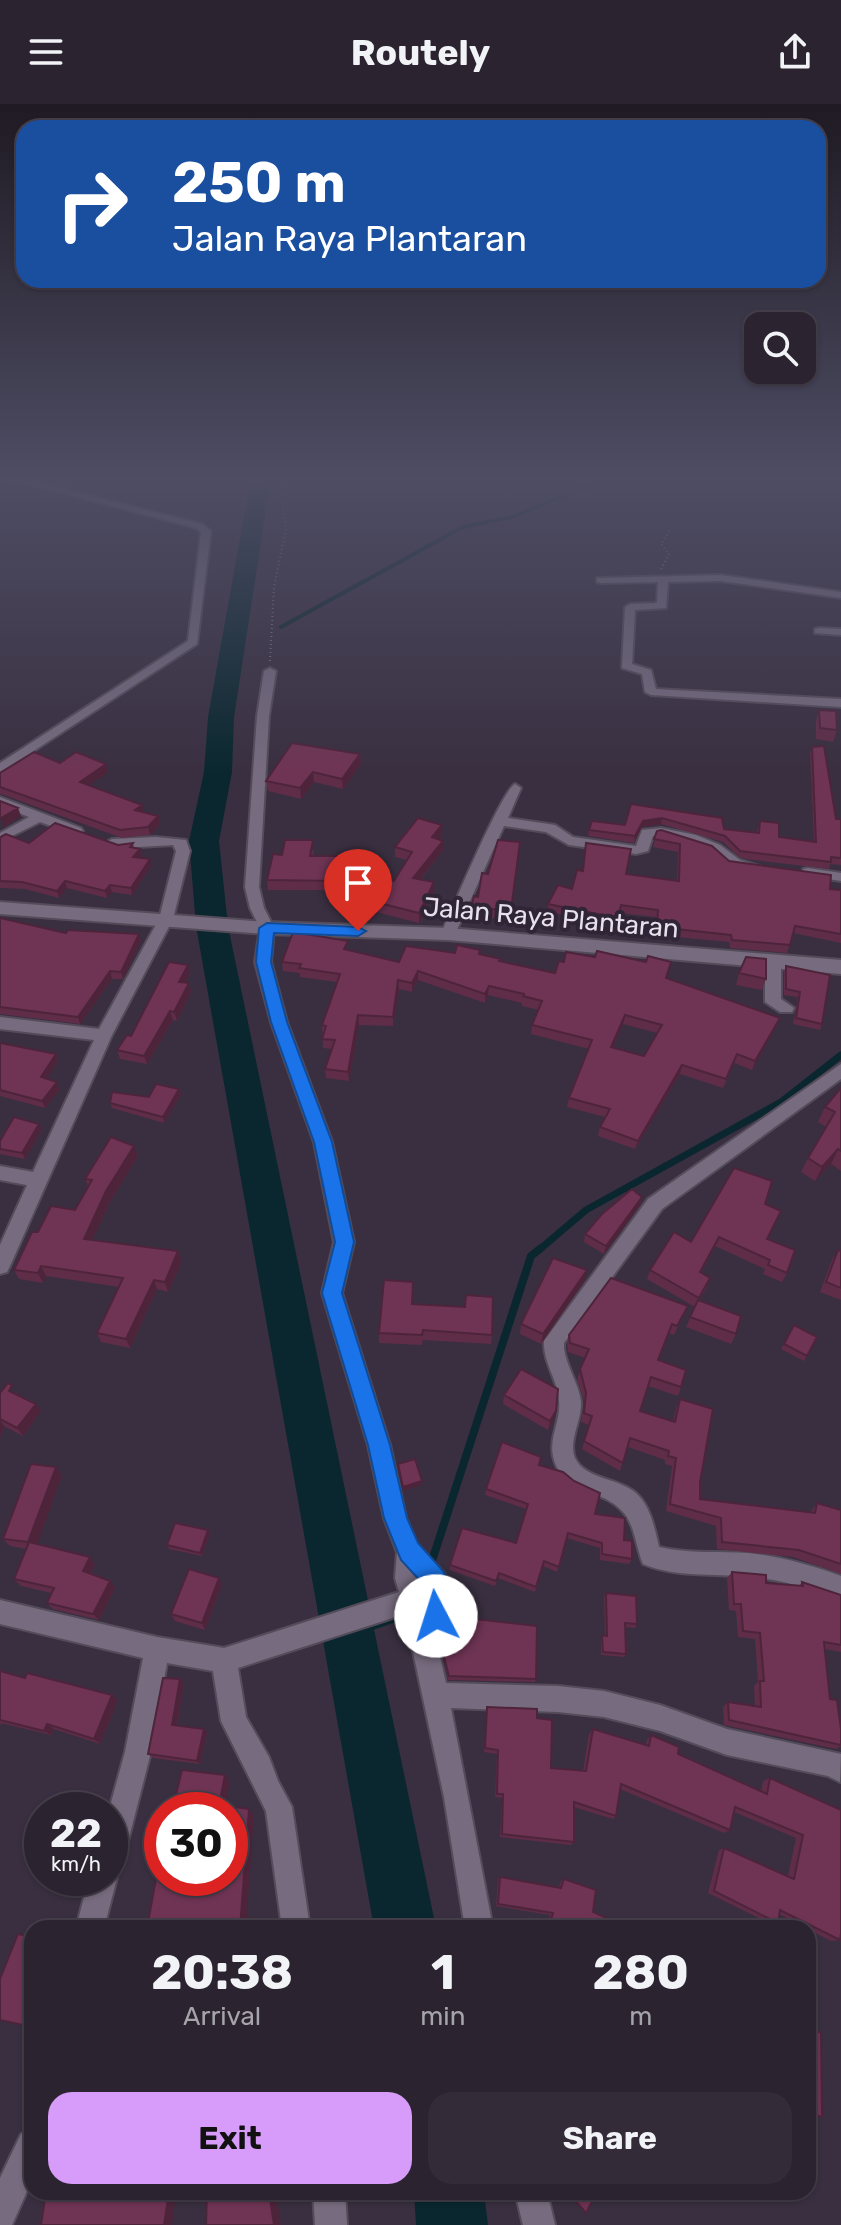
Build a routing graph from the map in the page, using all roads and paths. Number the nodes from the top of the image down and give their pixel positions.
1 (201, 576) edge
2 (276, 576) edge
3 (660, 578) junction
4 (601, 580) dead end
5 (841, 595) edge
6 (819, 631) dead end
7 (841, 632) edge
8 (270, 671) joint
9 (841, 703) edge
10 (0, 769) edge
11 (515, 788) dead end
12 (0, 801) edge
13 (39, 817) junction
14 (499, 821) junction
15 (0, 838) edge
16 (841, 877) edge
17 (0, 908) edge
18 (172, 920) junction
19 (262, 927) junction
20 (448, 934) junction
21 (773, 963) junction
22 (841, 967) edge
23 (786, 1008) dead end
24 (0, 1023) edge
25 (104, 1035) junction
26 (841, 1070) edge
27 (0, 1173) edge
28 (38, 1180) junction
29 (0, 1266) edge
30 (422, 1566) junction
31 (841, 1588) edge
32 (0, 1612) edge
33 (413, 1614) junction
34 (157, 1649) junction
35 (224, 1660) junction
36 (436, 1695) junction
37 (841, 1761) edge
38 (841, 1769) edge
39 (128, 1792) edge
40 (98, 1896) edge
41 (92, 1920) edge
42 (295, 1920) edge
43 (478, 1920) edge
44 (24, 2162) edge
45 (329, 2200) edge
46 (533, 2200) edge
47 (0, 2214) edge
48 (331, 2225) edge
49 (539, 2225) edge

1 - 10 street
2 - 8 path
3 - 4 street
3 - 5 street
3 - 9 street
6 - 7 street
8 - 19 street
11 - 14 street
12 - 13 street
13 - 15 street
13 - 18 street
14 - 16 street
14 - 20 street
17 - 18 main road, Jalan Raya Plantaran
18 - 19 main road, Jalan Raya Plantaran
18 - 25 street
19 - 20 main road, Jalan Raya Plantaran
19 - 30 street
20 - 21 main road, Jalan Raya Plantaran
21 - 22 main road, Jalan Raya Plantaran
21 - 23 street
24 - 25 street
25 - 28 street
26 - 31 street
27 - 28 street
28 - 29 street
30 - 33 street
30 - 33 street
32 - 34 street
33 - 35 street
33 - 36 street
34 - 35 street
34 - 39 street
35 - 42 street
36 - 38 street
36 - 43 street
37 - 38 street
40 - 41 street
44 - 47 street
45 - 48 street
46 - 49 street

